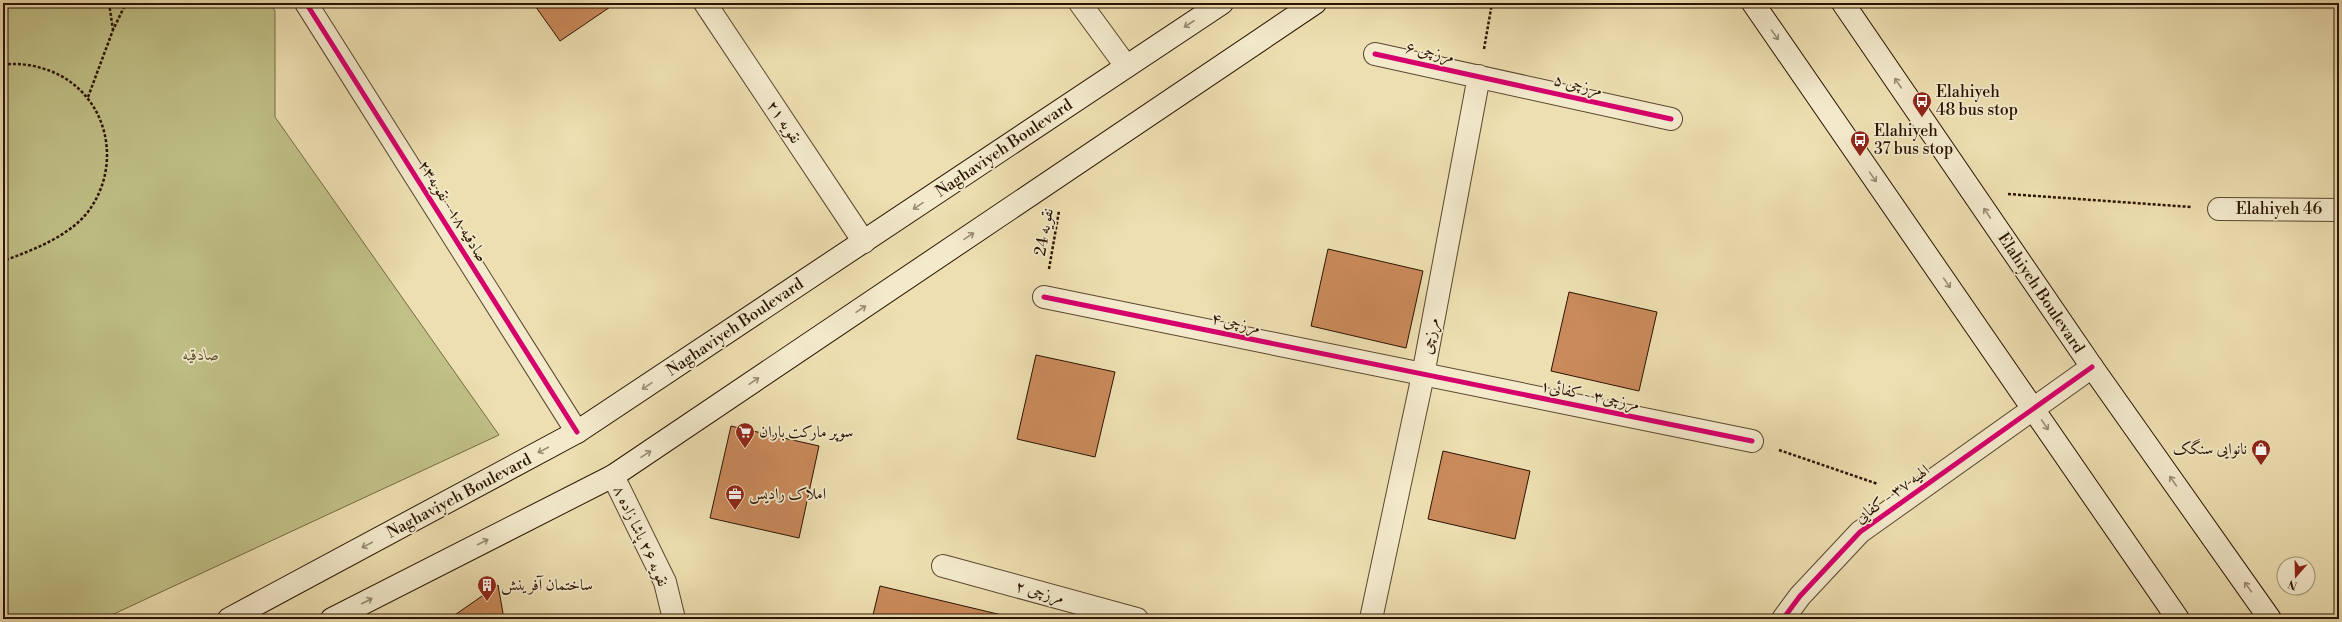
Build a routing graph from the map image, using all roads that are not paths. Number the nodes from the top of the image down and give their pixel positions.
1 (306, 3) edge
2 (705, 3) edge
3 (1080, 3) edge
4 (1222, 3) edge
5 (1315, 3) edge
6 (1753, 3) edge
7 (1843, 3) edge
8 (1375, 54) dead end
9 (1126, 66) junction
10 (1479, 76) junction
11 (1671, 119) dead end
12 (2219, 209) road end
13 (2339, 210) edge
14 (864, 242) junction
15 (1044, 297) road end
16 (2092, 367) junction
17 (1422, 375) junction
18 (2033, 408) junction
19 (577, 432) junction
20 (1752, 440) road end
21 (613, 476) junction
22 (943, 566) dead end
23 (228, 619) edge
24 (332, 619) edge
25 (674, 619) edge
26 (1137, 619) edge
27 (1372, 619) edge
28 (1783, 619) edge
29 (2178, 619) edge
30 (2270, 619) edge

1 - 19 main road, صادقیه ۱۸ - نقویه۲۳
2 - 14 main road, نقویه ۲۱
3 - 9 main road
4 -> 9 main road, Naghaviyeh Boulevard
21 -> 5 main road
6 -> 18 main road
16 -> 7 main road, Elahiyeh Boulevard
8 - 10 main road, مرزچی ۶
9 -> 14 main road, Naghaviyeh Boulevard
10 - 11 main road, مرزچی ۵
10 - 17 main road, مرزچی
12 - 13 main road, Elahiyeh 46
14 -> 19 main road, Naghaviyeh Boulevard
15 - 17 main road, مرزچی ۴
16 - 18 main road, الهیه ۳۷ - کفایی
30 -> 16 main road, Elahiyeh Boulevard
17 - 20 main road, مرزچی۳ - کفائی۱
17 - 27 main road, مرزچی
18 - 28 main road, الهیه ۳۷ - کفایی
18 -> 29 main road
19 -> 23 main road, Naghaviyeh Boulevard
24 -> 21 main road
21 - 25 main road, نقویه ۲۶ پاشا زاده ۸
22 - 26 main road, مرزچی ۲

